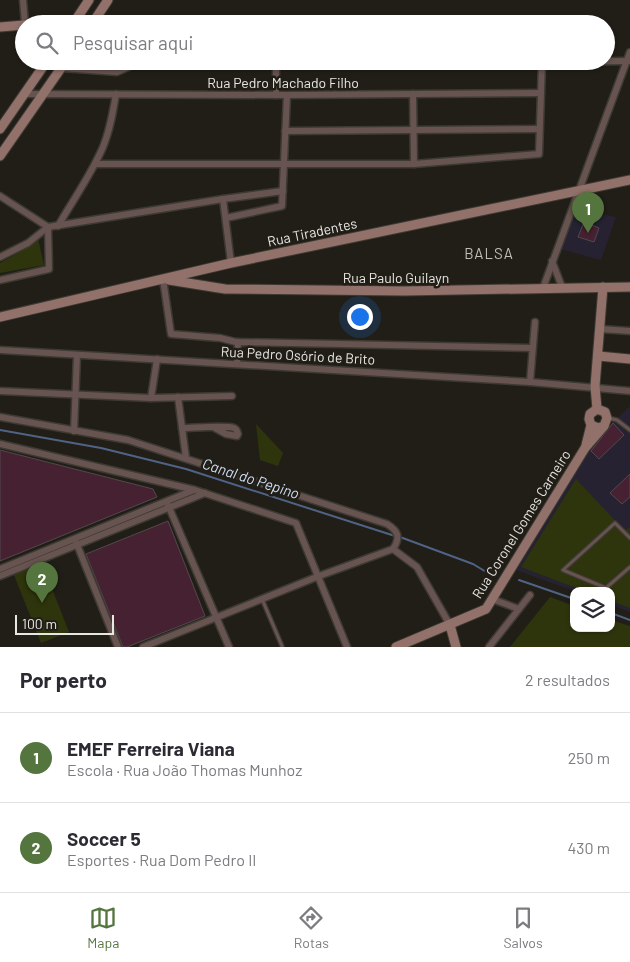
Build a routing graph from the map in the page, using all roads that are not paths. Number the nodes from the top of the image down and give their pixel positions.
1 (23, 0) edge
2 (89, 0) edge
3 (108, 0) edge
4 (24, 15) edge
5 (79, 15) edge
6 (98, 15) edge
7 (15, 25) edge
8 (0, 27) edge
9 (630, 52) edge
10 (615, 61) edge
11 (628, 61) edge
12 (41, 70) edge
13 (60, 70) edge
14 (102, 70) edge
15 (122, 70) edge
16 (276, 70) edge
17 (542, 70) edge
18 (541, 93) junction
19 (25, 94) junction
20 (116, 94) junction
21 (413, 94) junction
22 (43, 95) junction
23 (276, 95) junction
24 (287, 95) junction
25 (0, 129) edge
26 (539, 129) junction
27 (414, 130) junction
28 (285, 131) junction
29 (0, 156) edge
30 (95, 164) junction
31 (414, 164) junction
32 (284, 165) junction
33 (630, 180) edge
34 (580, 190) junction
35 (283, 191) junction
36 (0, 196) edge
37 (223, 199) junction
38 (226, 218) junction
39 (58, 226) junction
40 (48, 227) junction
41 (0, 257) edge
42 (552, 261) junction
43 (231, 263) junction
44 (163, 279) junction
45 (0, 280) edge
46 (562, 287) junction
47 (603, 287) junction
48 (630, 287) edge
49 (542, 288) junction
50 (0, 317) edge
51 (535, 322) dead end
52 (600, 329) junction
53 (630, 331) edge
54 (238, 342) junction
55 (532, 348) junction
56 (0, 350) edge
57 (77, 355) junction
58 (598, 356) junction
59 (157, 359) junction
60 (630, 359) edge
61 (237, 364) junction
62 (530, 382) junction
63 (595, 386) junction
64 (0, 391) edge
65 (630, 391) edge
66 (76, 394) junction
67 (232, 396) dead end
68 (178, 397) junction
69 (152, 398) junction
70 (597, 409) junction
71 (0, 417) edge
72 (606, 422) junction
73 (591, 425) junction
74 (182, 428) junction
75 (214, 428) dead end
76 (630, 430) edge
77 (74, 431) junction
78 (0, 444) edge
79 (585, 448) junction
80 (186, 458) junction
81 (195, 490) junction
82 (206, 493) junction
83 (168, 504) junction
84 (630, 538) edge
85 (76, 542) junction
86 (394, 549) junction
87 (18, 565) junction
88 (630, 567) edge
89 (0, 569) edge
90 (0, 576) edge
91 (319, 576) junction
92 (530, 595) dead end
93 (262, 599) junction
94 (492, 599) junction
95 (519, 609) junction
96 (216, 617) junction
97 (450, 625) junction
98 (282, 646) dead end
99 (118, 647) edge
100 (143, 647) edge
101 (229, 647) edge
102 (347, 647) edge
103 (396, 647) edge
104 (456, 647) edge
105 (489, 647) edge

1 - 4 street
2 - 5 street
3 - 6 street
7 - 8 street
9 - 11 street
10 - 11 street
11 - 34 street
12 - 19 street
13 - 22 street
14 - 15 street
16 - 23 street
17 - 18 street
18 - 21 street, Rua Pedro Machado Filho
18 - 26 street
19 - 22 street, Rua Pedro Machado Filho
19 - 25 street
20 - 22 street, Rua Pedro Machado Filho
20 - 23 street, Rua Pedro Machado Filho
20 - 30 street
21 - 24 street, Rua Pedro Machado Filho
21 - 27 street
22 - 29 street
23 - 24 street, Rua Pedro Machado Filho
24 - 28 street
26 - 27 street
26 - 31 street
27 - 28 street
27 - 31 street
28 - 32 street
30 - 32 street
30 - 39 street
31 - 32 street
32 - 35 street
33 - 34 street, Rua Tiradentes
34 - 42 street
34 - 43 street, Rua Tiradentes
35 - 37 street
35 - 38 street
36 - 40 street
37 - 38 street
37 - 39 street
38 - 43 street
39 - 40 street
40 - 41 street
40 - 45 street
42 - 46 street
42 - 49 street
43 - 44 street, Rua Tiradentes
44 - 49 street, Rua Paulo Guilayn
44 - 50 street, Rua Tiradentes
44 - 54 street
46 - 47 street, Rua Paulo Guilayn
46 - 49 street, Rua Paulo Guilayn
47 - 48 street, Rua Paulo Guilayn
47 - 52 street
51 - 55 street
52 - 53 street
52 - 58 street
54 - 55 street
54 - 61 street
55 - 62 street
56 - 57 street, Rua Pedro Osório de Brito
57 - 59 street, Rua Pedro Osório de Brito
57 - 66 street
58 - 60 street
58 - 63 street
59 - 61 street, Rua Pedro Osório de Brito
59 - 69 street
61 - 62 street, Rua Pedro Osório de Brito
62 - 63 street, Rua Pedro Osório de Brito
63 - 65 street, Rua Pedro Osório de Brito
63 - 70 street
64 - 66 street
66 - 69 street
66 - 77 street
67 - 68 street
68 - 69 street
68 - 74 street
70 - 72 street
70 - 73 street
71 - 77 street
72 - 73 street
72 - 76 lane
72 - 79 street, Rua Coronel Gomes Carneiro
73 - 79 street, Rua Coronel Gomes Carneiro
74 - 75 street
74 - 80 street
77 - 80 street
78 - 81 street
79 - 94 street, Rua Coronel Gomes Carneiro
80 - 86 street
81 - 82 street
81 - 83 street
82 - 83 street
82 - 91 street
83 - 85 street
83 - 96 street
84 - 88 lane
85 - 87 street
85 - 99 street
86 - 91 street
86 - 97 street
87 - 89 street
87 - 90 street
91 - 93 street
91 - 102 street
92 - 95 street
93 - 96 street
93 - 98 lane
94 - 95 street
94 - 97 street, Rua Coronel Gomes Carneiro
95 - 105 street
96 - 100 street
96 - 101 street
97 - 103 street, Rua Coronel Gomes Carneiro
97 - 104 street

